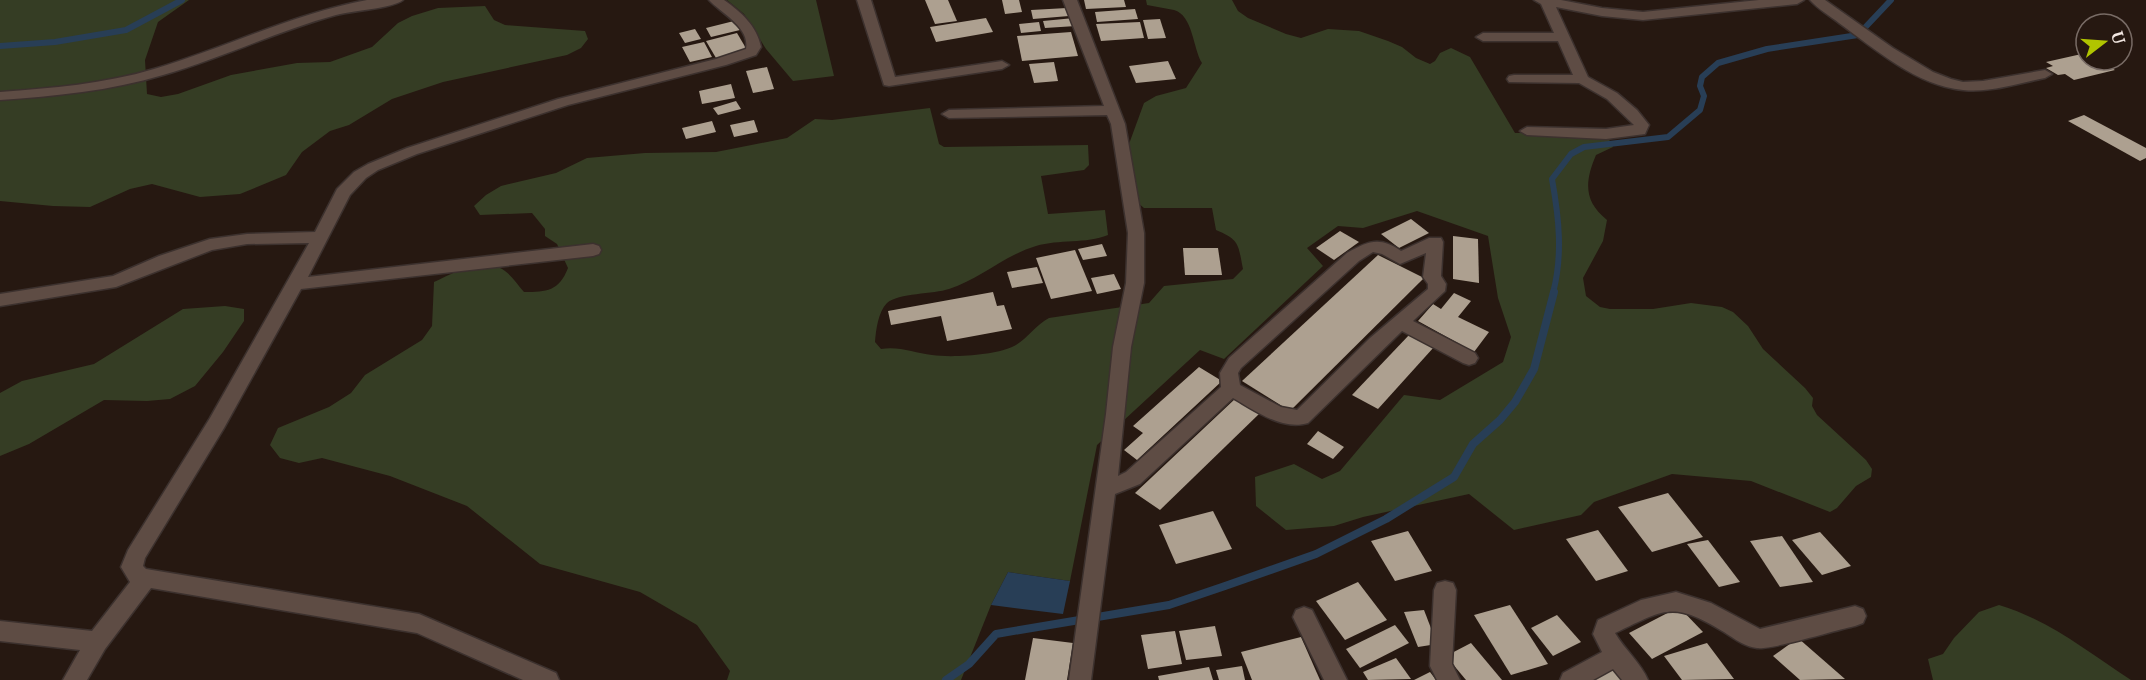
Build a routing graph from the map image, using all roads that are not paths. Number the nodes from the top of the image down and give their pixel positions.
1 (396, 0) edge
2 (716, 0) edge
3 (864, 0) edge
4 (1070, 0) edge
5 (1635, 0) edge
6 (1797, 0) edge
7 (1817, 0) edge
8 (1544, 1) edge
9 (1644, 16) junction
10 (1483, 37) dead end
11 (1562, 37) junction
12 (1002, 65) dead end
13 (2045, 74) dead end
14 (1514, 79) dead end
15 (1582, 79) junction
16 (0, 96) edge
17 (1113, 110) junction
18 (949, 114) dead end
19 (1527, 131) dead end
20 (321, 237) junction
21 (593, 250) dead end
22 (1400, 258) junction
23 (1432, 277) junction
24 (296, 284) junction
25 (0, 300) edge
26 (1400, 322) junction
27 (1469, 358) dead end
28 (1231, 389) junction
29 (1106, 489) junction
30 (146, 578) junction
31 (1445, 590) dead end
32 (1854, 616) dead end
33 (1304, 617) dead end
34 (0, 631) edge
35 (97, 642) junction
36 (1616, 656) junction
37 (74, 680) edge
38 (548, 680) edge
39 (1080, 680) edge
40 (1336, 680) edge
41 (1449, 680) edge
42 (1571, 680) edge
43 (1637, 680) edge

1 - 16 street
2 - 20 street
3 - 12 street
4 - 17 street
5 - 9 street
6 - 9 street
7 - 13 street
8 - 9 street
8 - 11 street
10 - 11 street
11 - 15 street
14 - 15 street
15 - 19 street
17 - 18 street
17 - 29 street
20 - 24 street
20 - 25 street
21 - 24 street
22 - 23 street
22 - 23 street
22 - 28 street
23 - 26 street
24 - 30 street
26 - 27 street
26 - 28 street
28 - 29 street
29 - 39 street
30 - 35 street
30 - 38 street
31 - 41 street
32 - 36 street
33 - 40 street
34 - 35 street
35 - 37 street
36 - 42 street
36 - 43 street

